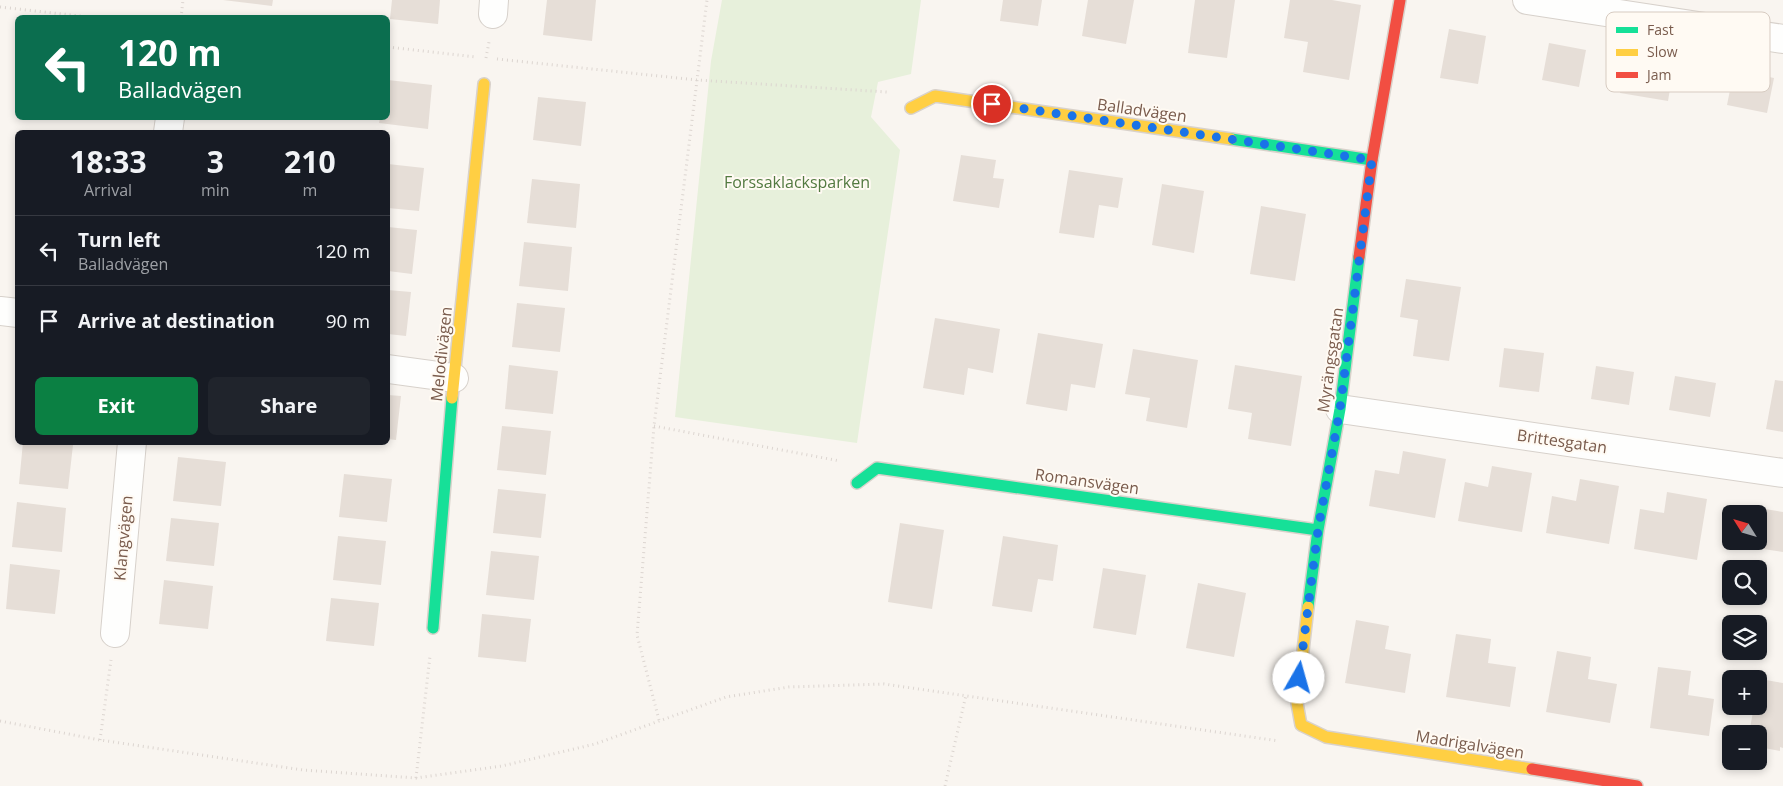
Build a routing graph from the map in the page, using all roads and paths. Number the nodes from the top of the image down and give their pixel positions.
1 (183, 0) edge
2 (707, 0) edge
3 (1400, 0) edge
4 (1527, 0) edge
5 (0, 7) edge
6 (493, 7) edge
7 (1606, 12) edge
8 (71, 15) edge
9 (181, 15) edge
10 (1770, 37) edge
11 (1783, 39) edge
12 (390, 47) edge
13 (486, 58) junction
14 (697, 80) junction
15 (484, 84) joint
16 (935, 96) junction
17 (911, 108) dead end
18 (1372, 160) junction
19 (0, 311) edge
20 (15, 313) edge
21 (390, 368) edge
22 (454, 378) junction
23 (1340, 409) junction
24 (654, 426) junction
25 (132, 445) edge
26 (877, 468) junction
27 (1783, 473) edge
28 (857, 483) dead end
29 (1318, 530) junction
30 (433, 628) joint
31 (115, 632) joint
32 (966, 695) junction
33 (659, 720) junction
34 (0, 721) edge
35 (1301, 724) junction
36 (100, 740) junction
37 (416, 778) junction
38 (945, 786) edge
39 (1637, 786) edge

1 - 9 path
2 - 14 path
3 - 18 street, Myrängsgatan
4 - 7 street
5 - 8 path
6 - 13 path
10 - 11 street
12 - 13 path
13 - 14 path
13 - 15 path
14 - 16 path
14 - 24 path
15 - 22 street, Melodivägen
16 - 17 street
16 - 18 street, Balladvägen
18 - 23 street, Myrängsgatan
19 - 20 street
21 - 22 street
22 - 30 street, Melodivägen
23 - 27 street, Brittesgatan
23 - 29 street, Myrängsgatan
24 - 26 path
24 - 33 path
25 - 31 street, Klangvägen
26 - 28 street
26 - 29 street, Romansvägen
29 - 35 street, Myrängsgatan
30 - 37 path
31 - 36 path
32 - 33 path
32 - 35 path
32 - 38 path
33 - 37 path
34 - 36 path
35 - 39 street, Madrigalvägen
36 - 37 path

